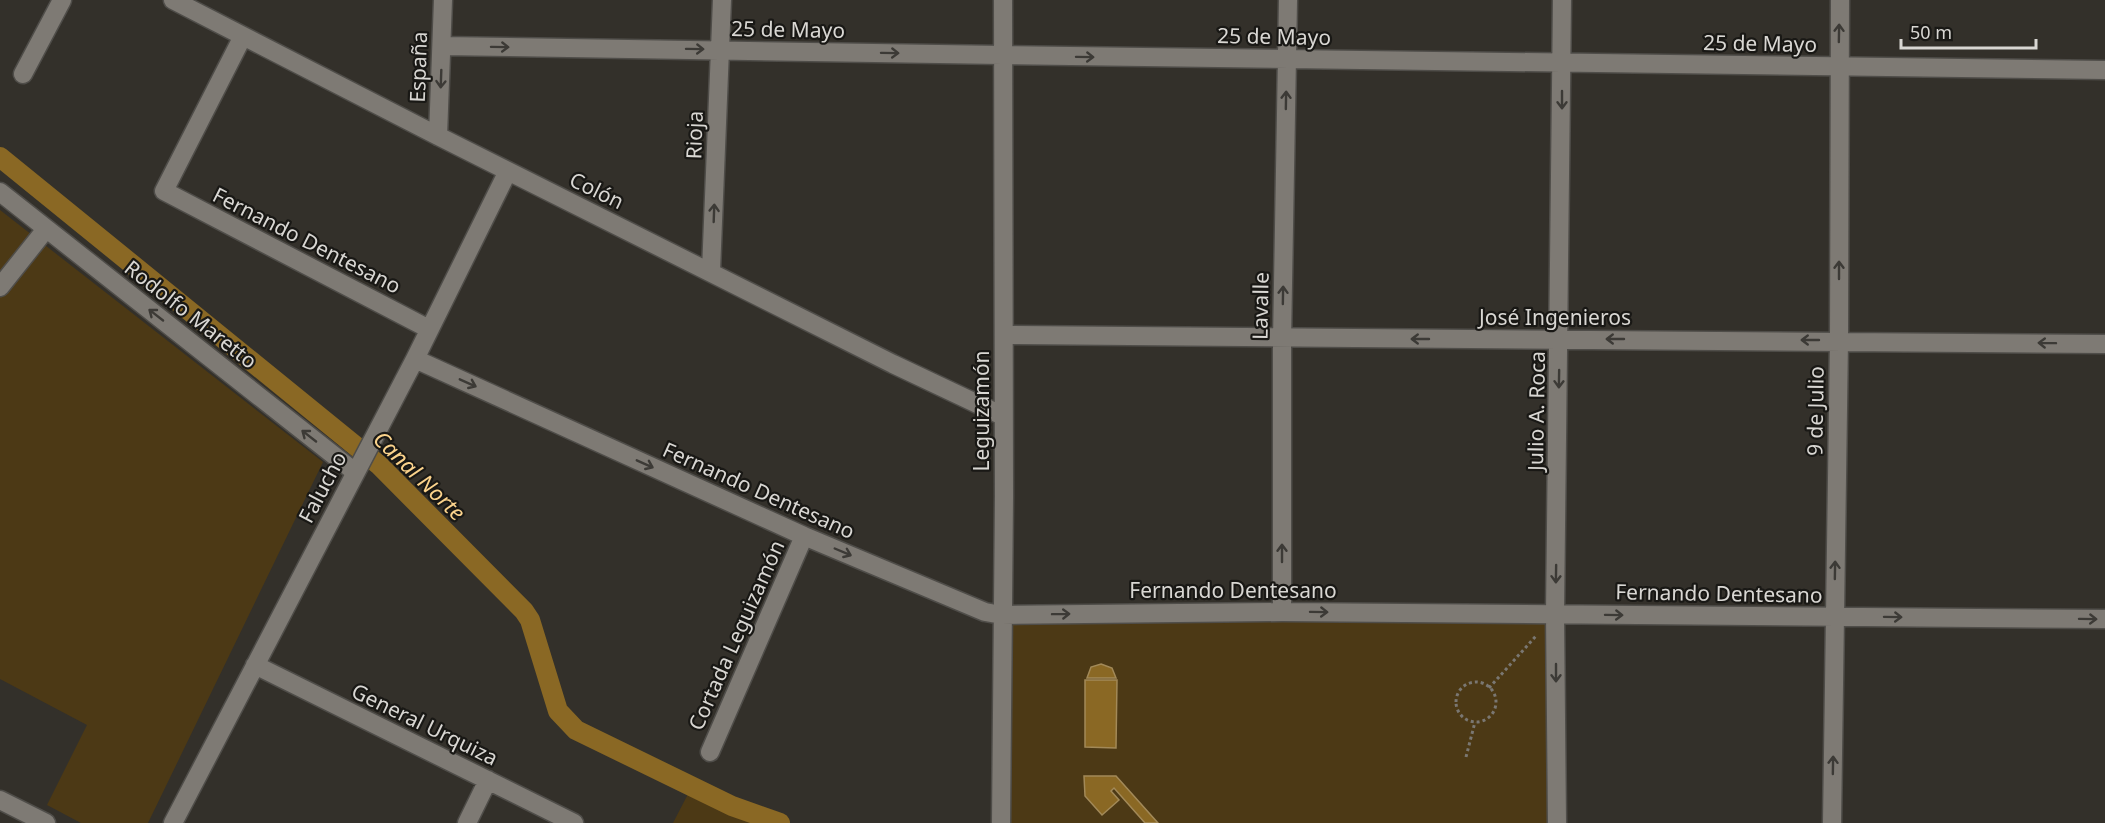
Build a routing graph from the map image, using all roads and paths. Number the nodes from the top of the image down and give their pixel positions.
1 (62, 0) edge
2 (172, 0) edge
3 (443, 0) edge
4 (722, 0) edge
5 (1003, 0) edge
6 (1288, 0) edge
7 (1562, 0) edge
8 (1840, 0) edge
9 (243, 36) junction
10 (442, 46) junction
11 (721, 50) junction
12 (1002, 55) junction
13 (1287, 58) junction
14 (1562, 63) junction
15 (1839, 67) junction
16 (2105, 69) edge
17 (23, 74) dead end
18 (438, 136) junction
19 (508, 171) junction
20 (0, 192) edge
21 (46, 229) junction
22 (711, 271) junction
23 (0, 287) edge
24 (429, 328) junction
25 (1004, 334) junction
26 (1282, 339) junction
27 (1560, 339) junction
28 (1839, 340) junction
29 (2105, 344) edge
30 (415, 359) junction
31 (1004, 416) junction
32 (355, 472) junction
33 (804, 536) junction
34 (1282, 612) junction
35 (1555, 614) junction
36 (1002, 615) junction
37 (1834, 617) junction
38 (2105, 619) edge
39 (255, 665) junction
40 (1490, 688) junction
41 (1475, 722) junction
42 (710, 752) dead end
43 (1466, 757) dead end
44 (488, 780) junction
45 (0, 800) edge
46 (41, 822) edge
47 (173, 823) edge
48 (467, 823) edge
49 (574, 823) edge
50 (1001, 823) edge
51 (1557, 823) edge
52 (1832, 823) edge

1 - 17 street
2 - 9 street, Colón
3 - 10 street, España
4 - 11 street, Rioja
5 - 12 street, Leguizamón
6 - 13 street, Lavalle
7 - 14 street, Julio A. Roca
15 -> 8 street, 9 de Julio
9 - 18 street, Colón
9 - 24 street, Fernando Dentesano
10 -> 11 street, 25 de Mayo
10 -> 18 street, España
11 -> 12 street, 25 de Mayo
22 -> 11 street, Rioja
12 -> 13 street, 25 de Mayo
12 - 25 street, Leguizamón
13 - 14 street, 25 de Mayo
26 -> 13 street, Lavalle
14 - 15 street, 25 de Mayo
14 -> 27 street, Julio A. Roca
15 - 16 street, 25 de Mayo
28 -> 15 street, 9 de Julio
18 - 19 street, Colón
19 - 22 street, Colón
19 - 24 street, Falucho
20 - 21 street, Rodolfo Maretto
21 - 23 street
32 -> 21 street, Rodolfo Maretto
22 - 31 street, Colón
24 - 30 street, Falucho
25 - 26 street, José Ingenieros
25 - 31 street, Leguizamón
27 -> 26 street, José Ingenieros
34 -> 26 street, Lavalle
28 -> 27 street, José Ingenieros
27 -> 35 street, Julio A. Roca
29 -> 28 street, José Ingenieros
37 -> 28 street, 9 de Julio
30 - 32 street, Falucho
30 -> 33 street, Fernando Dentesano
31 - 36 street, Leguizamón
32 - 39 street, Falucho
33 -> 36 street, Fernando Dentesano
33 - 42 street, Cortada Leguizamón
34 -> 35 street, Fernando Dentesano
36 -> 34 street, Fernando Dentesano
35 -> 37 street, Fernando Dentesano
35 - 40 path
35 -> 51 street, Julio A. Roca
36 - 50 street, Leguizamón
37 -> 38 street, Fernando Dentesano
52 -> 37 street, 9 de Julio
39 - 44 street, General Urquiza
39 - 47 street, Falucho
40 - 41 path
40 - 41 path
41 - 43 path
44 - 48 street
44 - 49 street, General Urquiza
45 - 46 street

